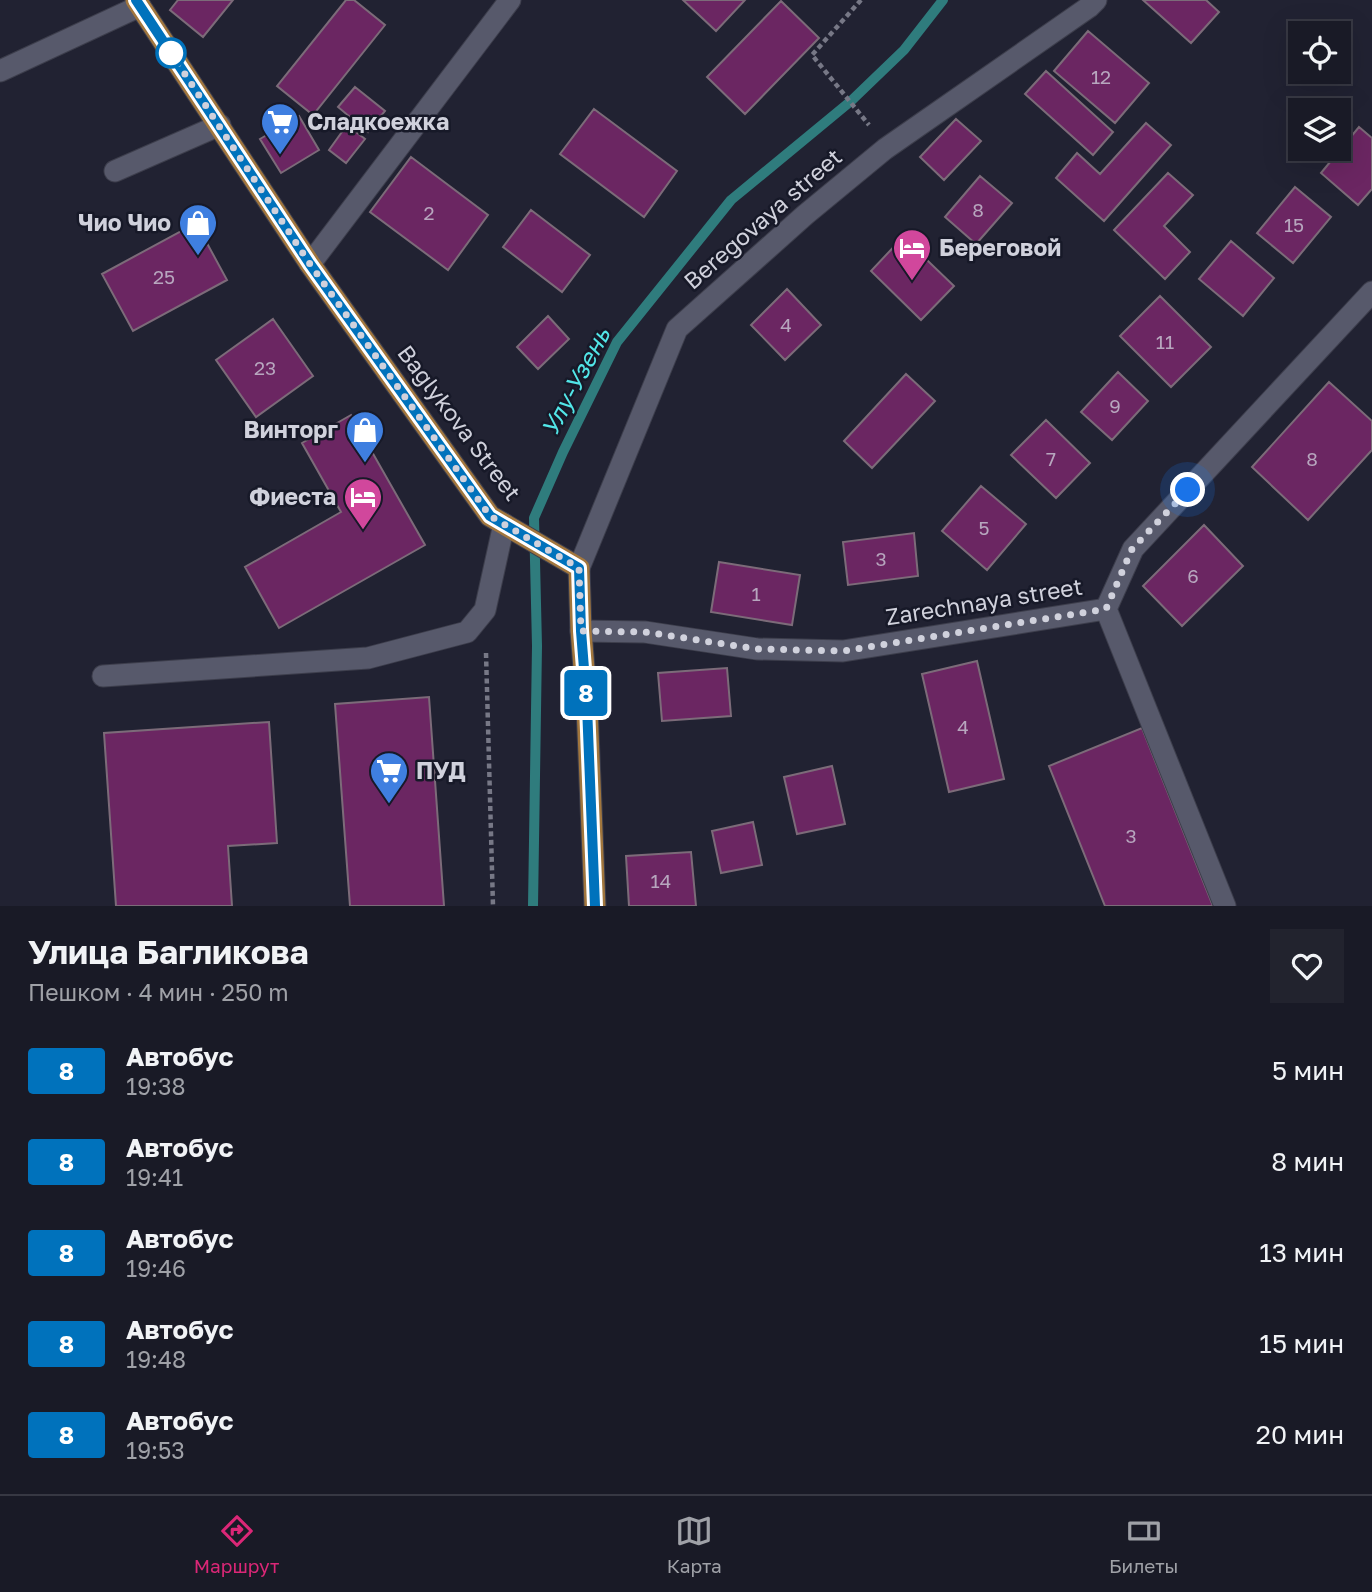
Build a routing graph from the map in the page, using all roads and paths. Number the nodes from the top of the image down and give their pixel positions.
1 (510, 0) edge
2 (861, 0) edge
3 (1096, 0) edge
4 (138, 3) edge
5 (0, 71) edge
6 (861, 113) dead end
7 (219, 125) junction
8 (115, 172) dead end
9 (310, 264) junction
10 (1372, 292) edge
11 (510, 528) junction
12 (579, 568) junction
13 (1106, 609) junction
14 (485, 610) junction
15 (581, 631) junction
16 (103, 676) dead end
17 (493, 906) edge
18 (595, 906) edge
19 (1225, 906) edge

1 - 9 street
2 - 6 path
3 - 12 street, Beregovaya street
4 - 5 street
4 - 7 main road, Baglykova Street
7 - 8 street
7 - 9 main road, Baglykova Street
9 - 11 main road, Baglykova Street
10 - 13 street, Zarechnaya street
11 - 12 main road, Baglykova Street
11 - 14 street
12 - 15 main road
13 - 15 street, Zarechnaya street
13 - 19 street
14 - 16 street
14 - 17 path
15 - 18 main road

